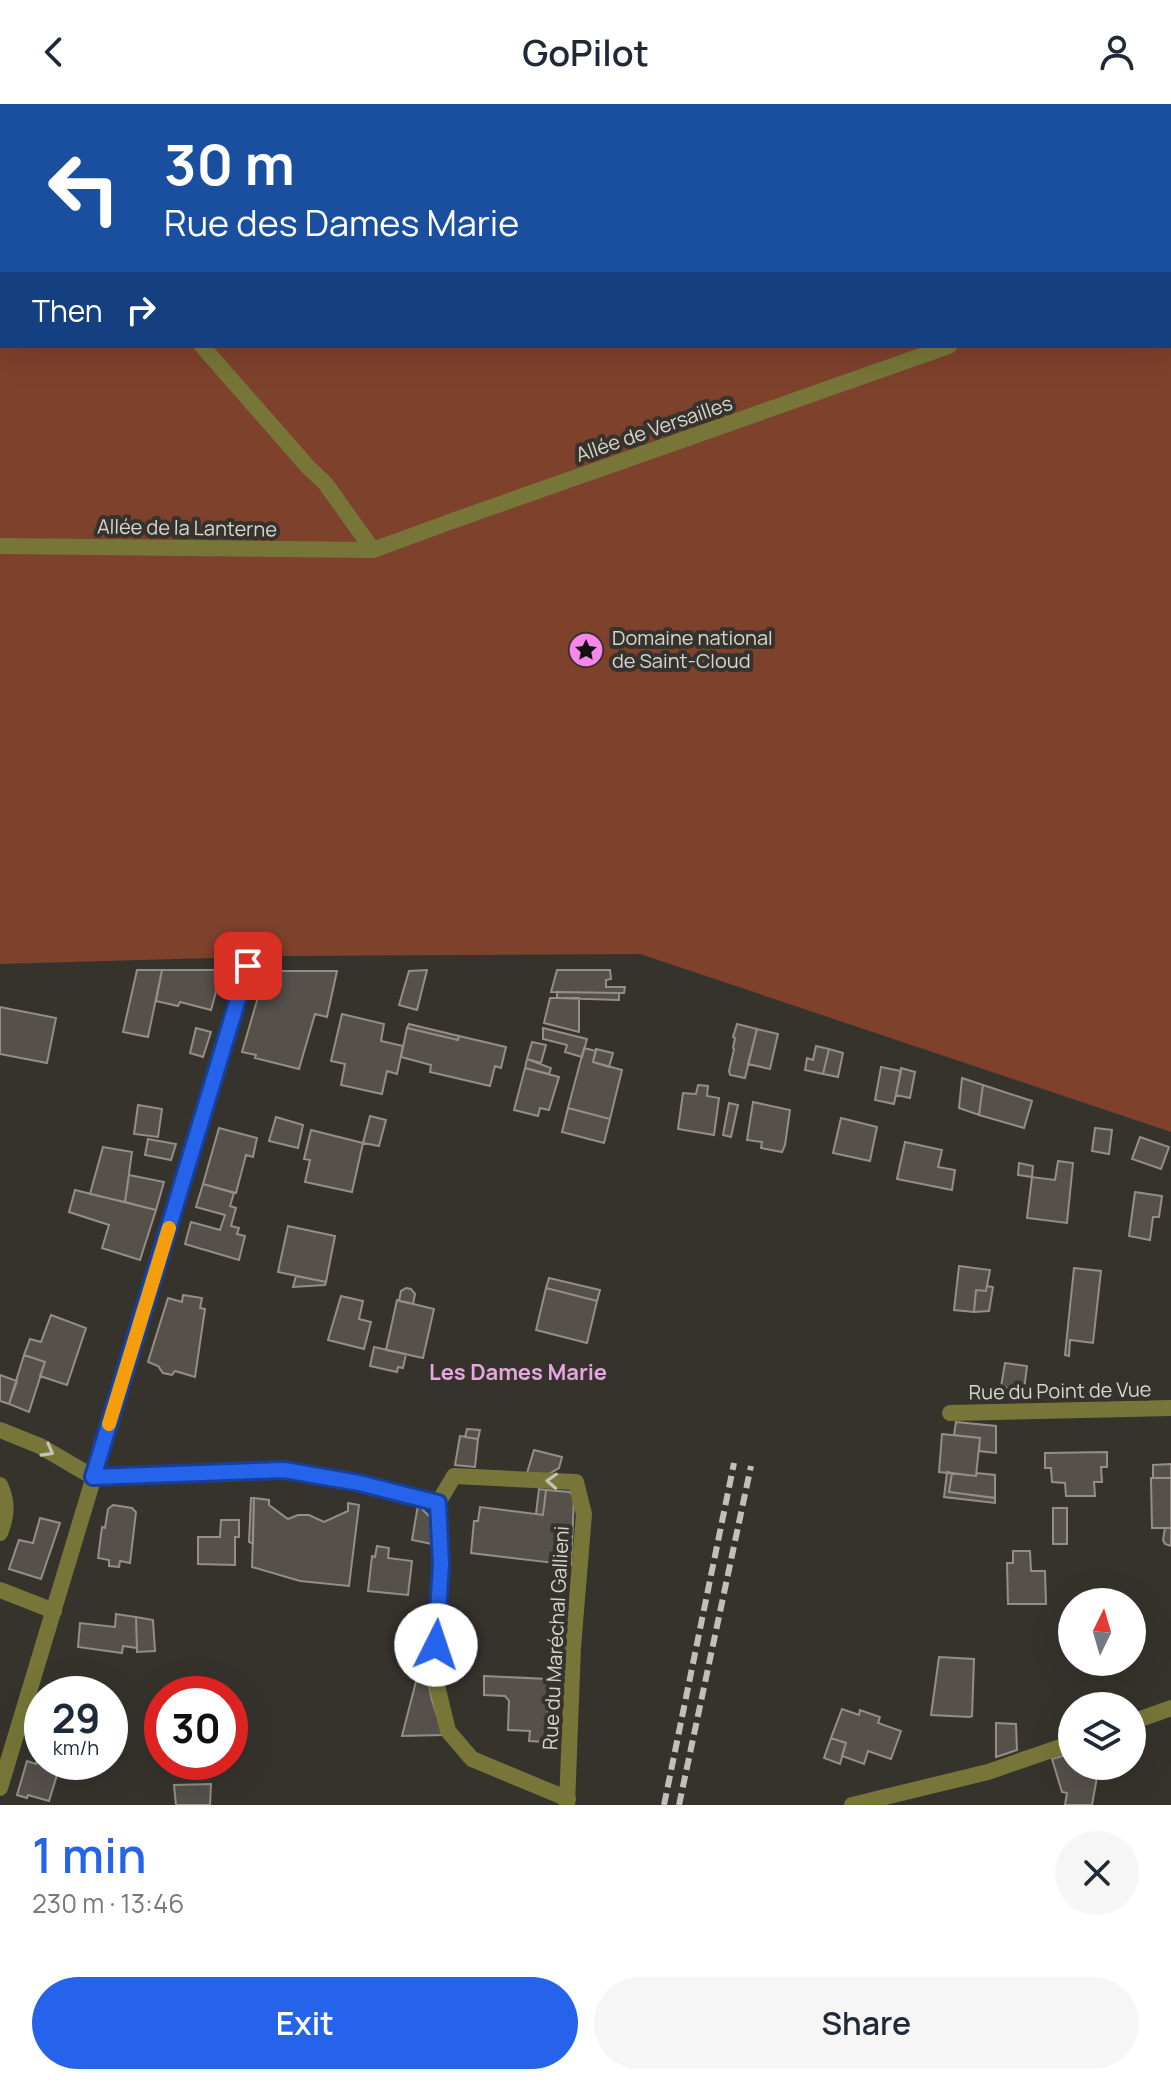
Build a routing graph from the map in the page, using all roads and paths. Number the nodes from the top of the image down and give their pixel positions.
1 (204, 348) edge
2 (943, 348) edge
3 (0, 546) edge
4 (373, 550) junction
5 (248, 966) dead end
6 (1171, 1408) edge
7 (950, 1413) dead end
8 (0, 1430) edge
9 (93, 1477) junction
10 (0, 1485) edge
11 (438, 1503) junction
12 (2, 1527) edge
13 (0, 1590) edge
14 (54, 1611) junction
15 (1171, 1708) edge
16 (1146, 1717) edge
17 (1058, 1748) edge
18 (0, 1788) edge
19 (567, 1802) edge
20 (852, 1805) edge

1 - 4 street
2 - 4 street, Allée de Versailles
3 - 4 street, Allée de la Lanterne
5 - 9 street
6 - 7 street, Rue du Point de Vue
8 -> 9 street
9 - 11 street
9 - 14 street
10 - 12 street
11 - 19 street
19 -> 11 street, Rue du Maréchal Gallieni
13 - 14 street
14 - 18 street
15 - 16 street
17 - 20 street

